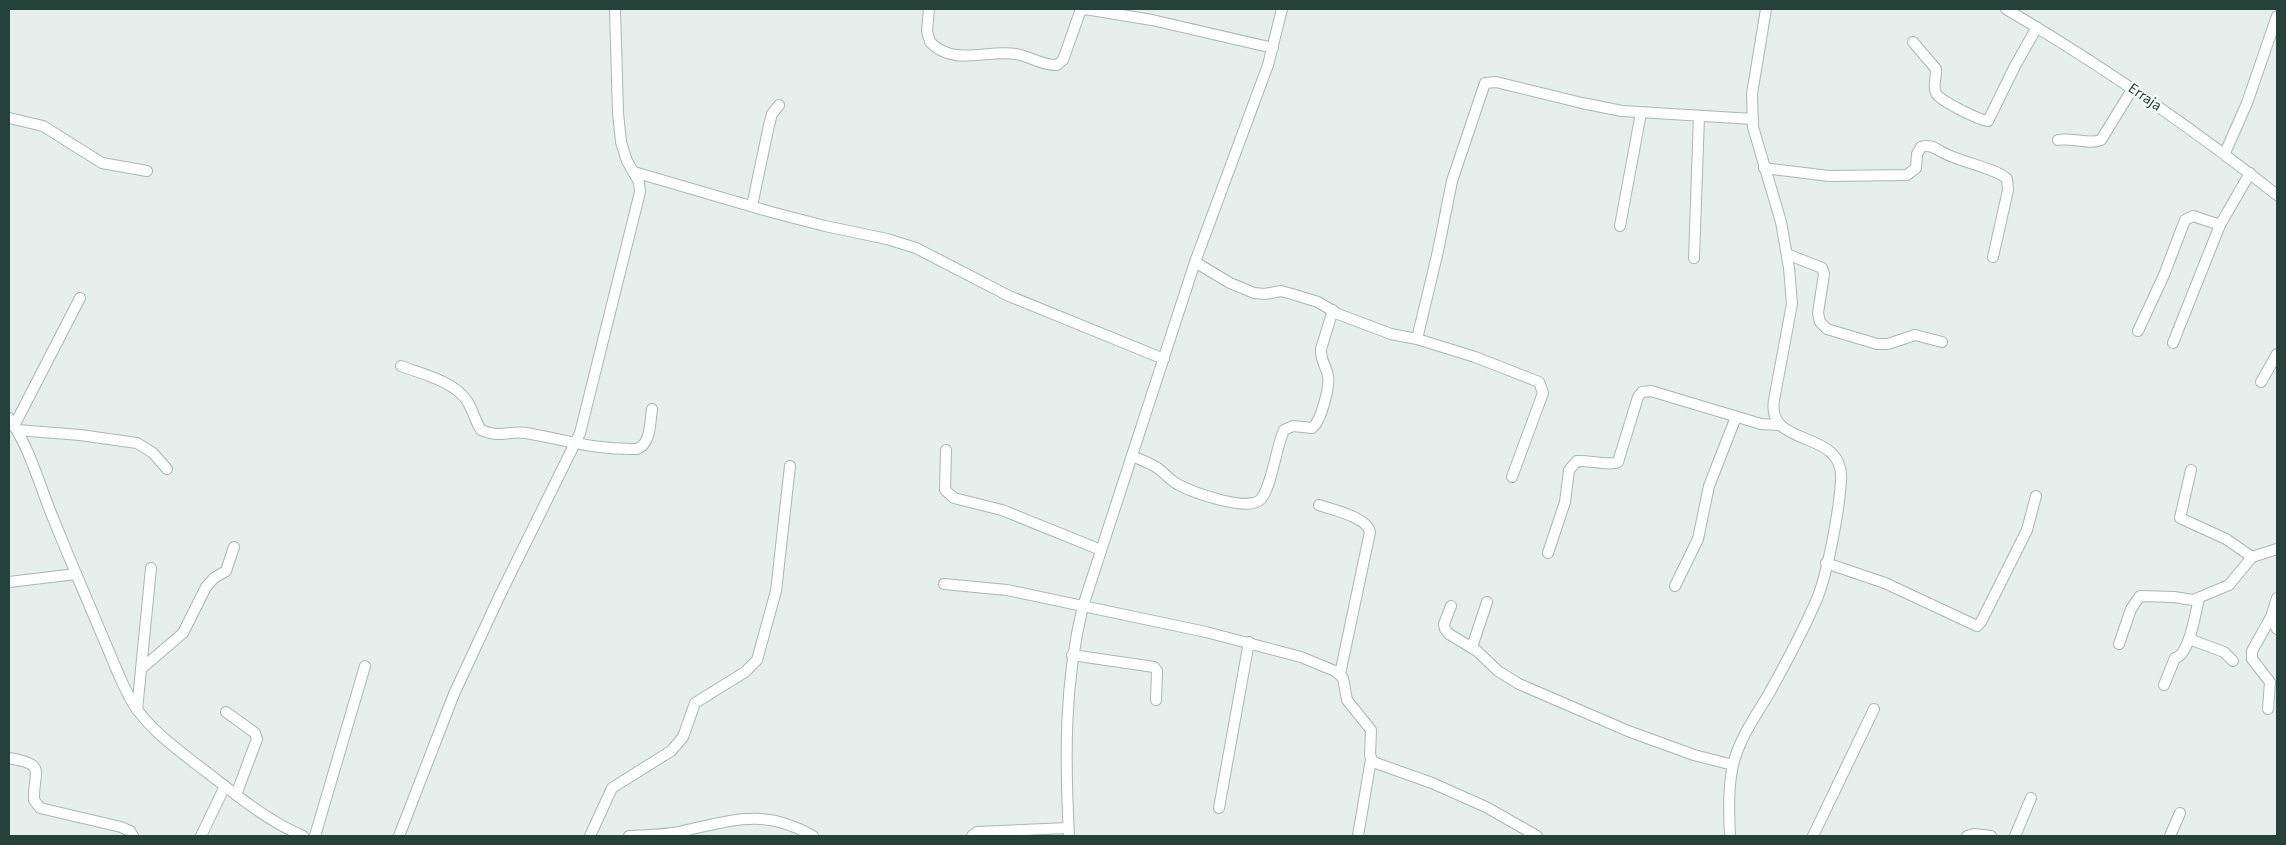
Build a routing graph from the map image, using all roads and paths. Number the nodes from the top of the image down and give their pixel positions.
1 (615, 9) edge
2 (929, 9) edge
3 (1081, 9) edge
4 (1150, 9) edge
5 (1282, 9) edge
6 (1766, 9) edge
7 (2006, 9) edge
8 (2272, 9) edge
9 (2277, 11) edge
10 (2277, 16) edge
11 (1152, 20) junction
12 (2037, 27) junction
13 (1913, 42) dead end
14 (1273, 48) junction
15 (2133, 88) junction
16 (779, 105) dead end
17 (1641, 113) junction
18 (1699, 116) junction
19 (9, 118) edge
20 (1753, 118) junction
21 (2058, 140) dead end
22 (2225, 153) junction
23 (1764, 168) junction
24 (147, 171) dead end
25 (634, 172) junction
26 (2250, 173) junction
27 (2277, 195) edge
28 (752, 206) junction
29 (2220, 225) junction
30 (1620, 226) dead end
31 (1787, 254) junction
32 (1993, 257) dead end
33 (1694, 258) dead end
34 (1195, 262) junction
35 (80, 298) dead end
36 (1333, 310) junction
37 (2138, 331) dead end
38 (1417, 338) junction
39 (1942, 342) dead end
40 (2173, 343) dead end
41 (2277, 354) edge
42 (1164, 359) junction
43 (401, 366) dead end
44 (2261, 382) dead end
45 (652, 409) dead end
46 (1736, 417) junction
47 (13, 424) edge
48 (1780, 426) junction
49 (575, 444) junction
50 (946, 450) dead end
51 (1132, 456) junction
52 (790, 466) dead end
53 (167, 469) dead end
54 (2191, 470) dead end
55 (1512, 477) dead end
56 (2036, 496) dead end
57 (1319, 505) dead end
58 (234, 546) dead end
59 (2277, 549) edge
60 (1101, 550) junction
61 (1548, 553) dead end
62 (2252, 557) junction
63 (1826, 563) junction
64 (151, 568) dead end
65 (76, 574) junction
66 (9, 582) edge
67 (944, 584) dead end
68 (1676, 586) dead end
69 (2277, 598) edge
70 (2199, 599) junction
71 (1487, 602) dead end
72 (1083, 606) junction
73 (1451, 606) dead end
74 (2271, 617) junction
75 (2277, 629) edge
76 (2189, 639) junction
77 (1249, 642) junction
78 (2120, 644) dead end
79 (1472, 647) junction
80 (1072, 655) junction
81 (2233, 661) dead end
82 (365, 666) dead end
83 (141, 669) junction
84 (1340, 674) junction
85 (2164, 685) dead end
86 (1156, 700) dead end
87 (1874, 709) dead end
88 (2268, 709) dead end
89 (137, 710) junction
90 (226, 712) dead end
91 (9, 758) edge
92 (1371, 759) junction
93 (1733, 766) junction
94 (225, 786) junction
95 (236, 795) junction
96 (2031, 798) dead end
97 (1219, 808) dead end
98 (2180, 814) dead end
99 (1068, 832) edge
100 (133, 836) edge
101 (201, 836) edge
102 (303, 836) edge
103 (315, 836) edge
104 (399, 836) edge
105 (590, 836) edge
106 (629, 836) edge
107 (813, 836) edge
108 (972, 836) edge
109 (1358, 836) edge
110 (1537, 836) edge
111 (1730, 836) edge
112 (1813, 836) edge
113 (1967, 836) edge
114 (1991, 836) edge
115 (2015, 836) edge
116 (2170, 836) edge

1 - 25 street
2 - 3 street
3 - 11 street
4 - 11 street
5 - 14 street
6 - 20 street
7 - 12 street, Erraja
8 - 9 street
10 - 22 street
11 - 14 street
12 - 13 street
12 - 15 street, Erraja
14 - 34 street
15 - 21 street
15 - 22 street, Erraja
16 - 28 street
17 - 18 street
17 - 30 street
17 - 38 street
18 - 20 street
18 - 33 street
19 - 24 street
20 - 23 street
22 - 26 street, Erraja
23 - 31 street
23 - 32 street
25 - 28 street
25 - 49 street
26 - 27 street, Erraja
26 - 29 street
28 - 42 street
29 - 37 street
29 - 40 street
31 - 39 street
31 - 48 street
34 - 36 street
34 - 42 street
35 - 47 street
36 - 38 street
36 - 51 street
38 - 55 street
41 - 44 street
42 - 51 street
43 - 49 street
45 - 49 street
46 - 48 street
46 - 61 street
46 - 68 street
47 - 53 street
47 - 65 street
48 - 63 street
49 - 104 street
50 - 60 street
51 - 60 street
52 - 105 street
54 - 62 street
56 - 63 street
57 - 84 street
58 - 83 street
59 - 62 street
60 - 72 street
62 - 70 street
63 - 93 street
64 - 83 street
65 - 66 street
65 - 89 street
67 - 72 street
69 - 74 street
70 - 76 street
70 - 78 street
71 - 79 street
72 - 77 street
72 - 80 street
73 - 79 street
74 - 75 street
74 - 88 street
76 - 81 street
76 - 85 street
77 - 84 street
77 - 97 street
79 - 93 street
80 - 86 street
80 - 99 street
82 - 103 street
83 - 89 street
84 - 92 street
87 - 112 street
89 - 94 street
90 - 95 street
91 - 100 street
92 - 109 street
92 - 110 street
93 - 111 street
94 - 95 street
94 - 101 street
95 - 102 street
96 - 115 street
98 - 116 street
99 - 108 street
106 - 107 street
113 - 114 street

